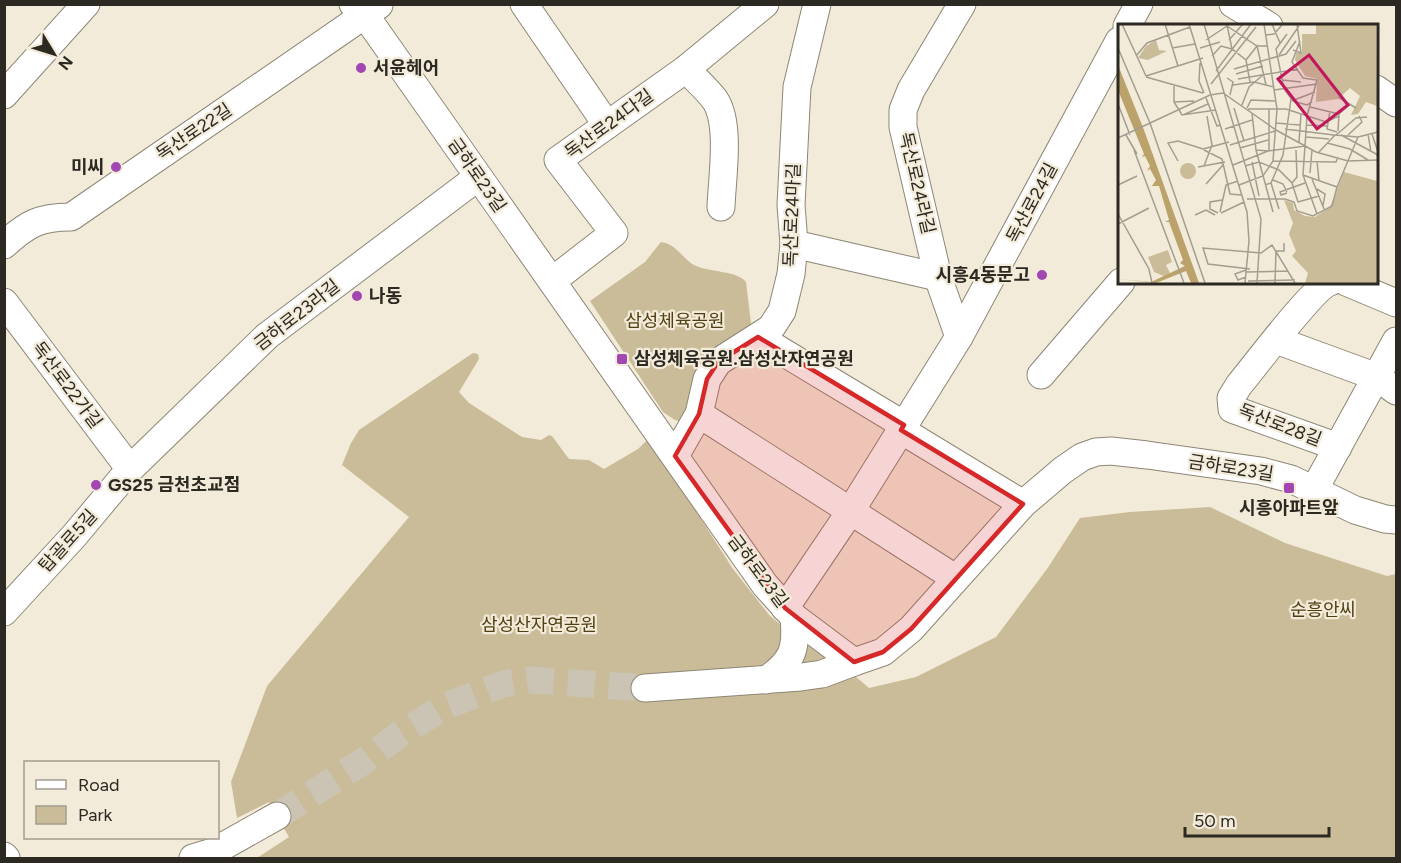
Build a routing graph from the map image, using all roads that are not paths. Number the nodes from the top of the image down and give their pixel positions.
1 (86, 4) edge
2 (524, 4) edge
3 (765, 4) edge
4 (817, 4) edge
5 (962, 4) edge
6 (1139, 4) edge
7 (1233, 4) edge
8 (366, 8) edge
9 (1129, 24) edge
10 (1266, 24) edge
11 (1118, 43) edge
12 (686, 69) junction
13 (1377, 91) edge
14 (4, 95) edge
15 (1396, 103) edge
16 (607, 125) junction
17 (478, 177) junction
18 (721, 207) dead end
19 (794, 244) junction
20 (4, 245) edge
21 (938, 278) junction
22 (552, 281) junction
23 (1120, 284) edge
24 (1325, 284) edge
25 (1351, 284) edge
26 (4, 302) edge
27 (1396, 303) edge
28 (758, 338) junction
29 (959, 338) junction
30 (1276, 340) junction
31 (1396, 341) edge
32 (1041, 375) dead end
33 (1387, 384) edge
34 (699, 414) junction
35 (903, 427) junction
36 (1338, 447) junction
37 (675, 456) junction
38 (130, 469) junction
39 (1314, 490) junction
40 (1023, 504) junction
41 (849, 512) junction
42 (1396, 520) edge
43 (955, 578) junction
44 (4, 612) edge
45 (789, 613) junction
46 (854, 662) junction
47 (766, 680) junction
48 (645, 688) tunnel mouth
49 (278, 816) tunnel mouth
50 (203, 855) edge

1 - 14 street
2 - 16 street
3 - 12 street, 독산로24다길
4 - 19 street, 독산로24마길
5 - 21 street, 독산로24라길
6 - 9 street
7 - 10 street
8 - 17 street, 금하로23길
8 - 20 street, 독산로22길
11 - 29 street, 독산로24길
12 - 16 street, 독산로24다길
12 - 18 street
13 - 15 street
16 - 22 street, 독산로24다길
17 - 22 street, 금하로23길
17 - 38 street, 금하로23라길
19 - 21 street
19 - 28 street, 독산로24마길
21 - 29 street, 독산로24라길
22 - 37 street, 금하로23길
23 - 32 street
24 - 30 street, 독산로28길
25 - 27 street
26 - 38 street, 독산로22가길
28 - 34 street, 독산로24마길
28 - 35 street
29 - 35 street, 독산로24길
30 - 33 street
30 - 36 street, 독산로28길
31 - 33 street, 독산로28길
33 - 36 street, 독산로28길
34 - 37 street, 독산로24마길
34 - 41 street
35 - 40 street
35 - 41 street, 독산로24길
36 - 39 street, 독산로28길
37 - 45 street, 금하로23길
38 - 44 street, 탑골로5길
39 - 40 street, 금하로23길
39 - 42 street, 금하로23길
40 - 43 street, 금하로23길
41 - 43 street
41 - 45 street, 독산로24길
43 - 46 street, 금하로23길
45 - 46 street, 금하로23길
45 - 47 street
46 - 47 street
47 - 48 street
49 - 50 street

